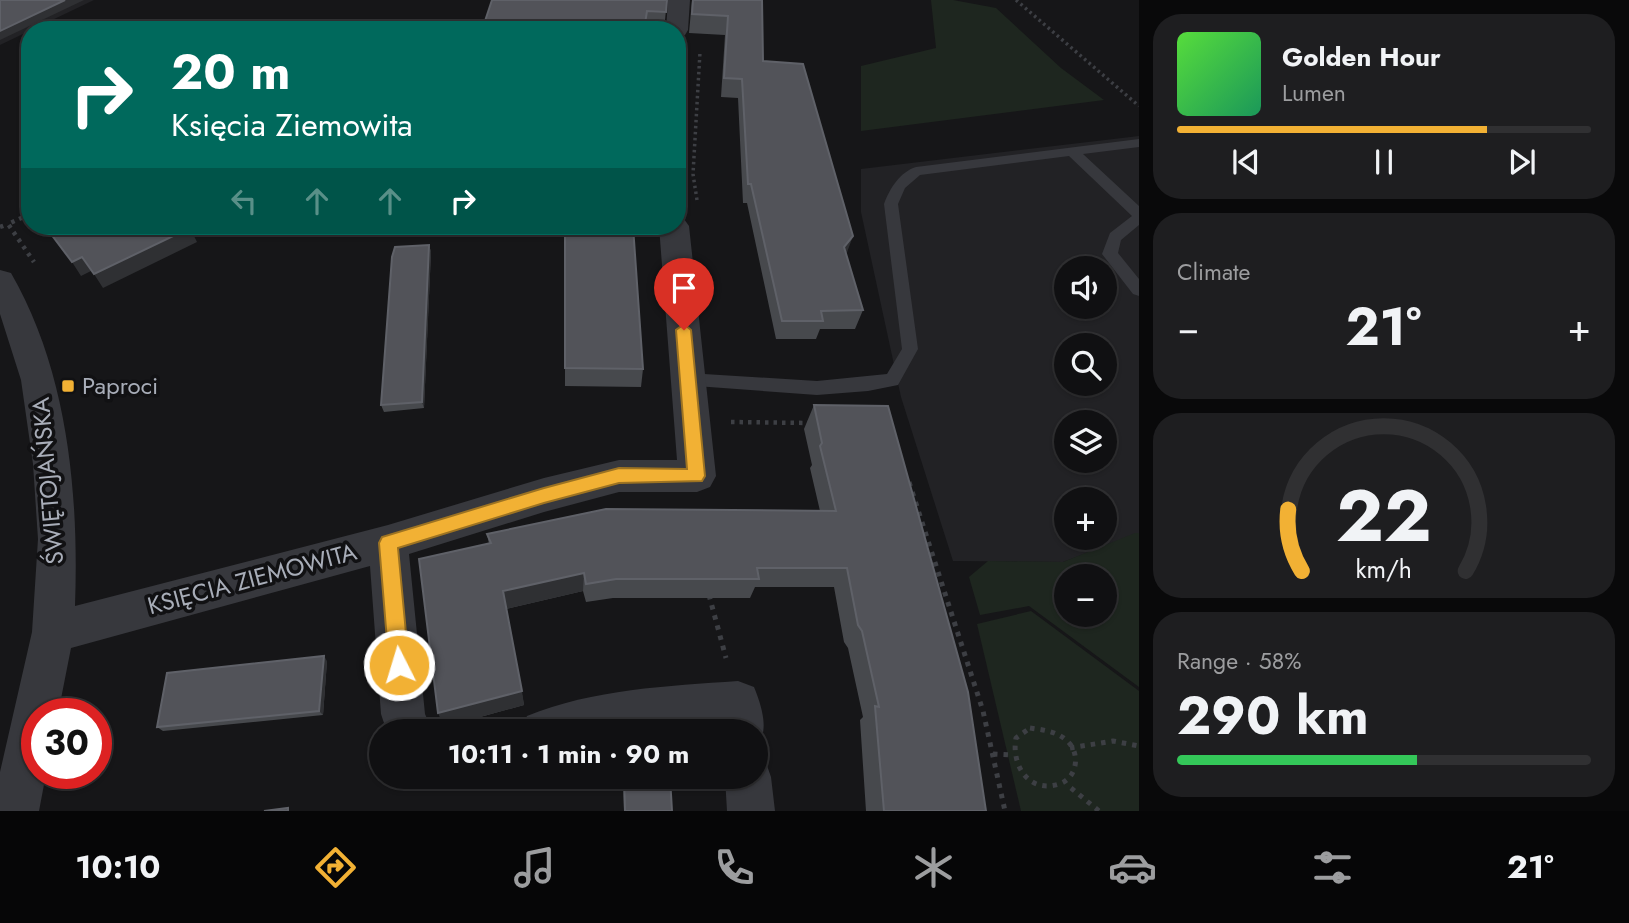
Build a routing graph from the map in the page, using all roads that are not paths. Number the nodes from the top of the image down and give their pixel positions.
1 (679, 0) edge
2 (678, 21) edge
3 (1139, 143) edge
4 (1072, 151) junction
5 (1139, 216) edge
6 (675, 235) edge
7 (0, 281) edge
8 (1139, 290) edge
9 (688, 380) junction
10 (388, 543) junction
11 (53, 632) junction
12 (740, 717) edge
13 (405, 719) edge
14 (599, 719) edge
15 (749, 789) edge
16 (15, 811) edge
17 (751, 811) edge

1 - 2 street
3 - 4 lane
4 - 5 lane
4 - 9 lane
5 - 8 lane
6 - 9 street, KSIĘCIA ZIEMOWITA
7 - 11 street, ŚWIĘTOJAŃSKA
9 - 10 street, KSIĘCIA ZIEMOWITA
10 - 11 street, KSIĘCIA ZIEMOWITA
10 - 13 street
11 - 16 street, ŚWIĘTOJAŃSKA
12 - 14 street
15 - 17 street

